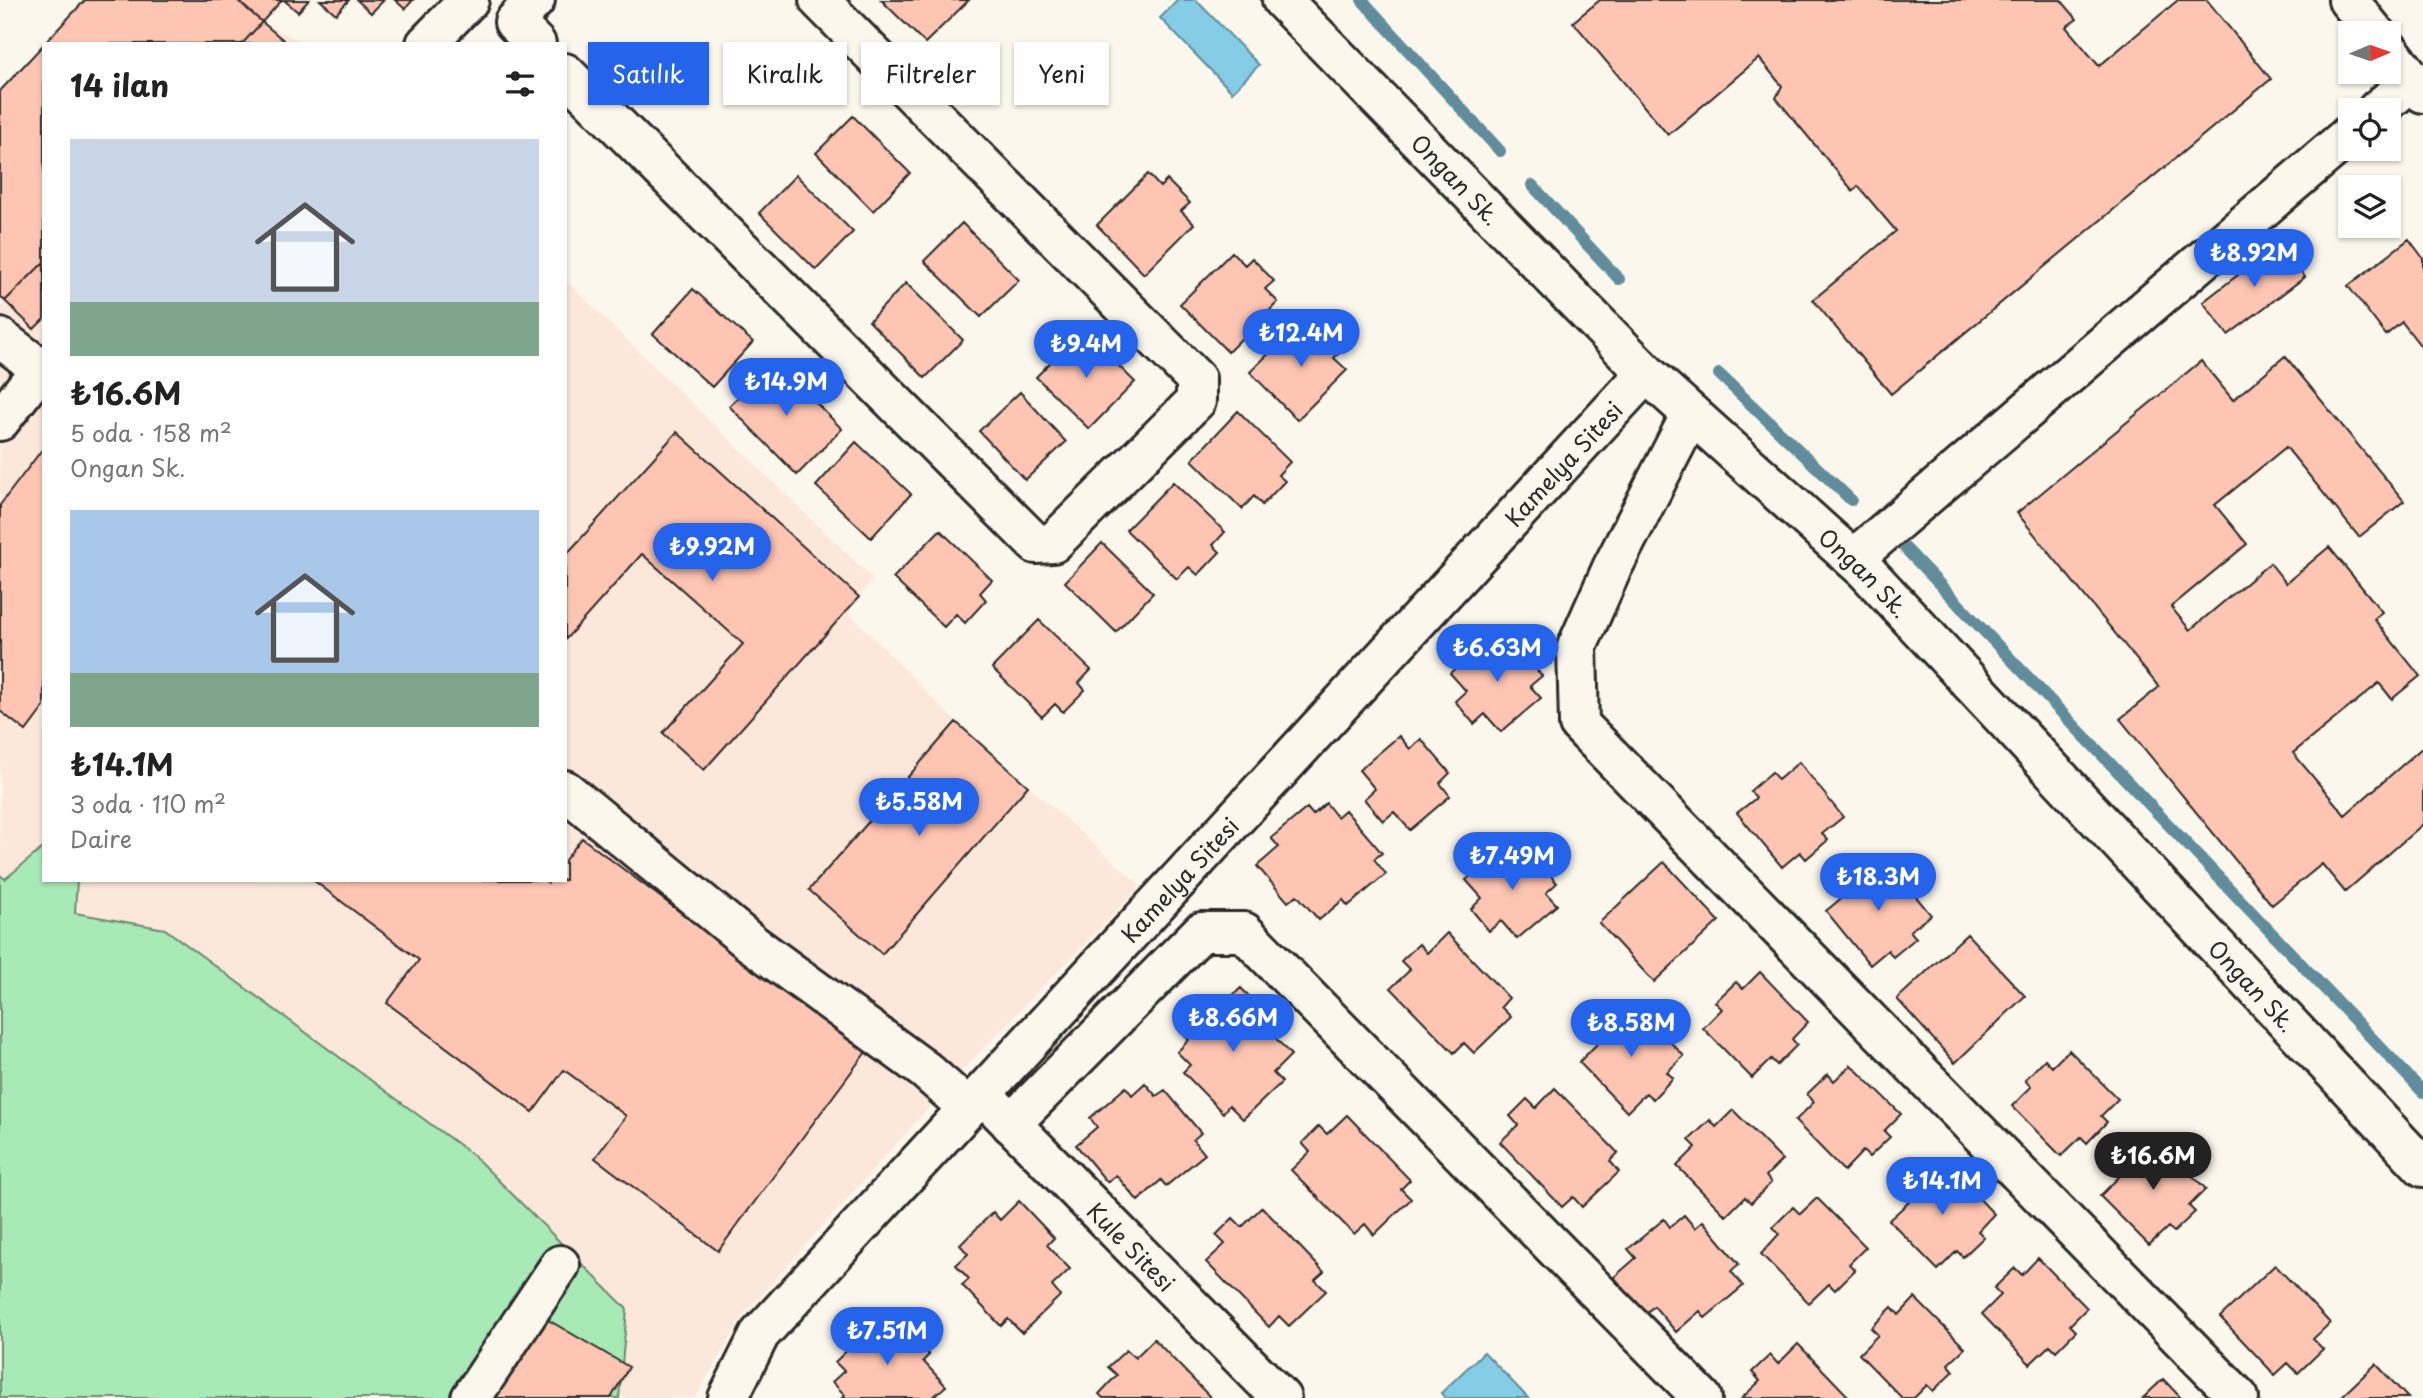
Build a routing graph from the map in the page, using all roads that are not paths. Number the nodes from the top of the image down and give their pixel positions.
1 (469, 0) edge
2 (535, 0) edge
3 (819, 0) edge
4 (1282, 0) edge
5 (2348, 0) edge
6 (2365, 21) edge
7 (428, 42) edge
8 (534, 42) edge
9 (2401, 65) edge
10 (567, 75) edge
11 (2418, 86) edge
12 (2398, 98) edge
13 (2338, 144) edge
14 (0, 338) edge
15 (42, 368) edge
16 (1646, 373) junction
17 (1691, 414) junction
18 (0, 421) edge
19 (1853, 559) junction
20 (567, 792) edge
21 (975, 1101) junction
22 (1011, 1124) junction
23 (2423, 1167) edge
24 (560, 1265) dead end
25 (471, 1398) edge
26 (727, 1398) edge
27 (1281, 1398) edge
28 (1702, 1398) edge
29 (2239, 1398) edge

1 - 7 street
2 - 8 street
3 - 10 street
4 - 16 street, Ongan Sk.
5 - 6 street
9 - 11 street
11 - 12 street
13 - 19 street
14 - 15 street
15 - 18 street
16 - 17 street, Ongan Sk.
16 - 21 street, Kamelya Sitesi
17 - 19 street, Ongan Sk.
17 - 29 street
19 - 23 street, Ongan Sk.
20 - 21 street, Kule Sitesi
21 - 22 street, Kule Sitesi
21 - 26 street, Kamelya Sitesi
22 - 27 street, Kule Sitesi
22 - 28 street
24 - 25 street

